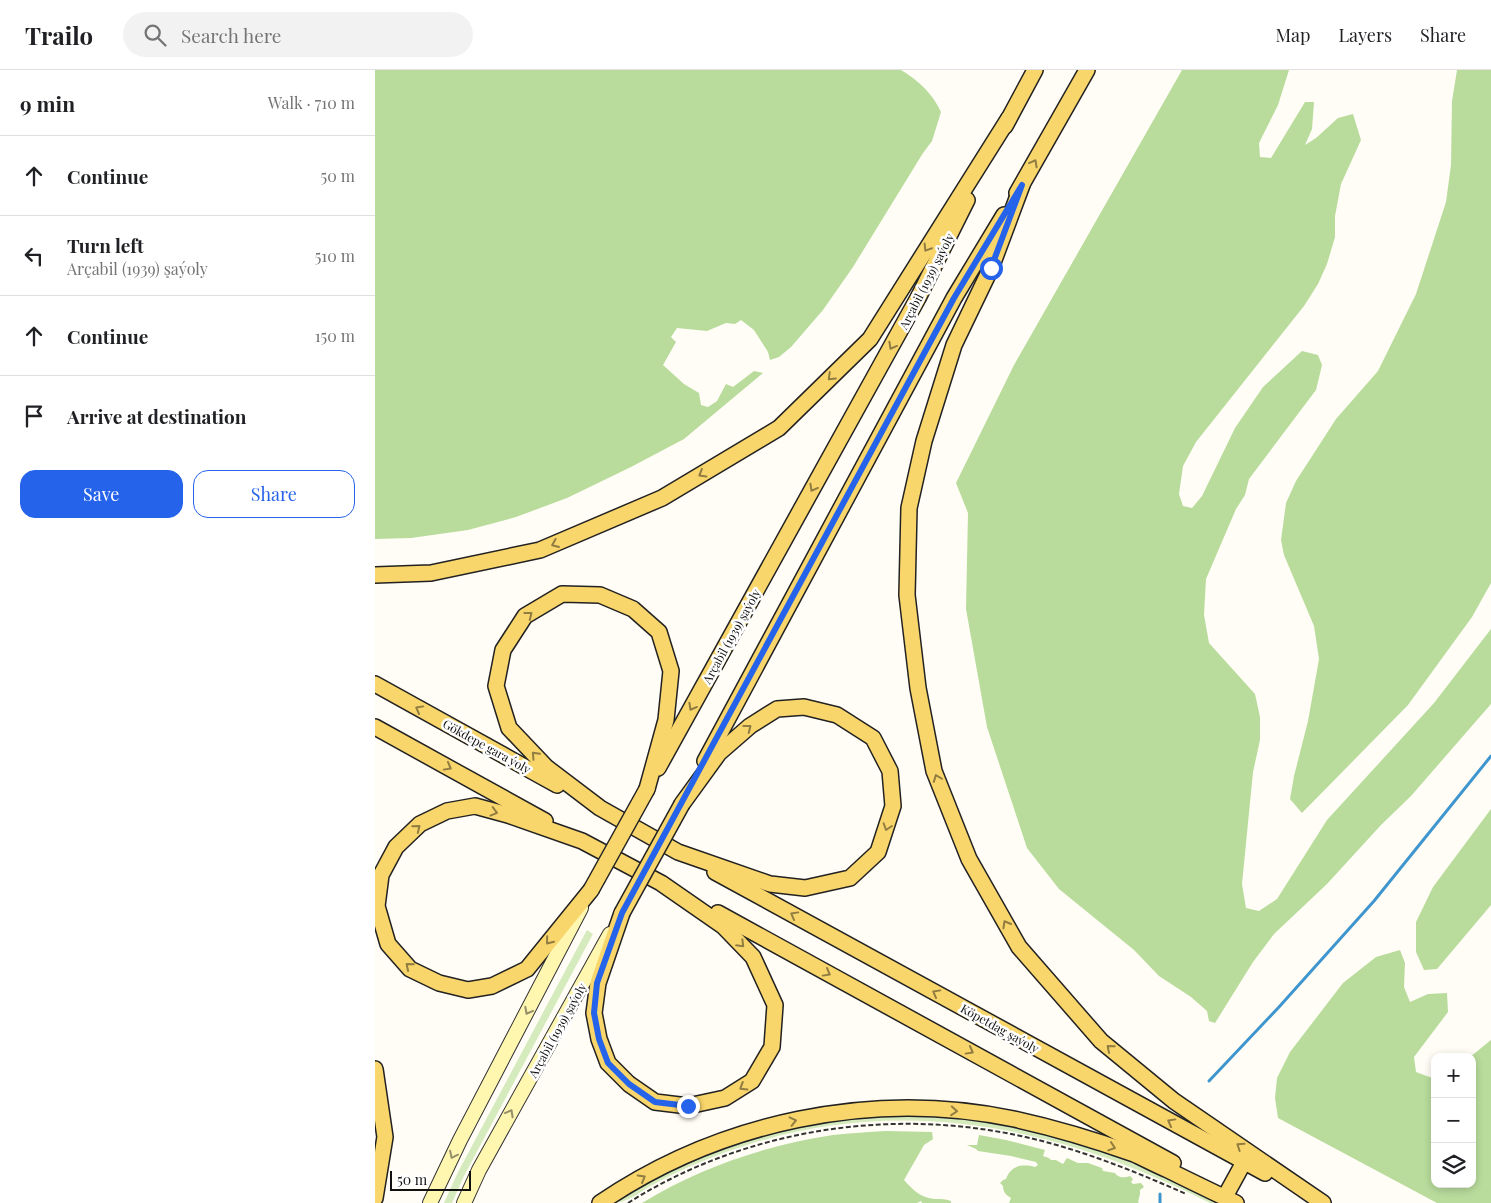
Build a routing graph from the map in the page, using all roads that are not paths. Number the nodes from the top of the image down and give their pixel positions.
1 (1033, 70) edge
2 (1087, 70) edge
3 (1009, 118) junction
4 (1022, 185) junction
5 (375, 575) edge
6 (375, 684) edge
7 (375, 727) edge
8 (647, 789) junction
9 (682, 804) junction
10 (600, 808) junction
11 (582, 841) junction
12 (678, 852) junction
13 (661, 883) junction
14 (591, 890) junction
15 (622, 913) junction
16 (375, 1069) edge
17 (1244, 1162) junction
18 (375, 1198) edge
19 (1232, 1198) edge
20 (430, 1203) edge
21 (464, 1203) edge
22 (600, 1203) edge
23 (1246, 1203) edge
24 (1323, 1203) edge

1 - 3 main road, Arçabil (1939) şaýoly
4 -> 2 main road, Arçabil (1939) şaýoly
3 -> 5 main road
3 -> 8 main road, Arçabil (1939) şaýoly
4 - 9 main road, Arçabil (1939) şaýoly
24 -> 4 main road
10 -> 6 main road, Gökdepe gara ýoly
7 -> 11 main road
10 -> 8 main road
8 - 14 main road, Arçabil (1939) şaýoly, bridge
9 -> 12 main road
9 - 15 main road, Arçabil (1939) şaýoly, bridge
10 - 12 main road
11 - 13 main road
14 -> 11 main road
17 -> 12 main road, Köpetdag şaýoly
13 -> 15 main road
13 -> 19 main road
14 -> 20 street, Arçabil (1939) şaýoly
21 -> 15 street, Arçabil (1939) şaýoly
16 - 18 main road
17 - 19 main road
17 - 24 main road, Köpetdag şaýoly
22 -> 19 main road
19 - 23 main road

